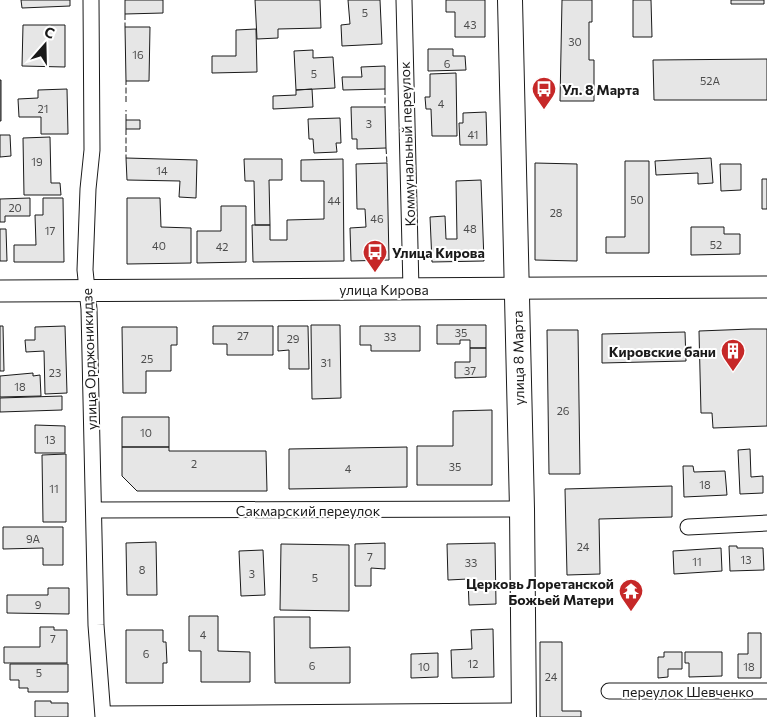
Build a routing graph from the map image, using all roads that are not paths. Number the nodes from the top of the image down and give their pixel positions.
1 (91, 0) edge
2 (404, 0) edge
3 (510, 0) edge
4 (767, 287) edge
5 (516, 288) junction
6 (411, 289) junction
7 (0, 290) edge
8 (87, 291) junction
9 (522, 509) junction
10 (95, 510) junction
11 (767, 523) edge
12 (688, 527) dead end
13 (609, 691) dead end
14 (767, 691) edge
15 (524, 714) edge
16 (103, 716) edge

1 - 8 street, улица Орджоникидзе
2 - 6 street, Коммунальный переулок
3 - 5 main road, улица 8 Марта
4 - 5 main road, улица Кирова
5 - 6 main road, улица Кирова
5 - 9 main road, улица 8 Марта
6 - 8 main road, улица Кирова
7 - 8 main road, улица Кирова
8 - 10 street, улица Орджоникидзе
9 - 10 street, Сакмарский переулок
9 - 15 main road, улица 8 Марта
10 - 16 street, улица Орджоникидзе
11 - 12 street
13 - 14 street, переулок Шевченко
15 - 16 street

